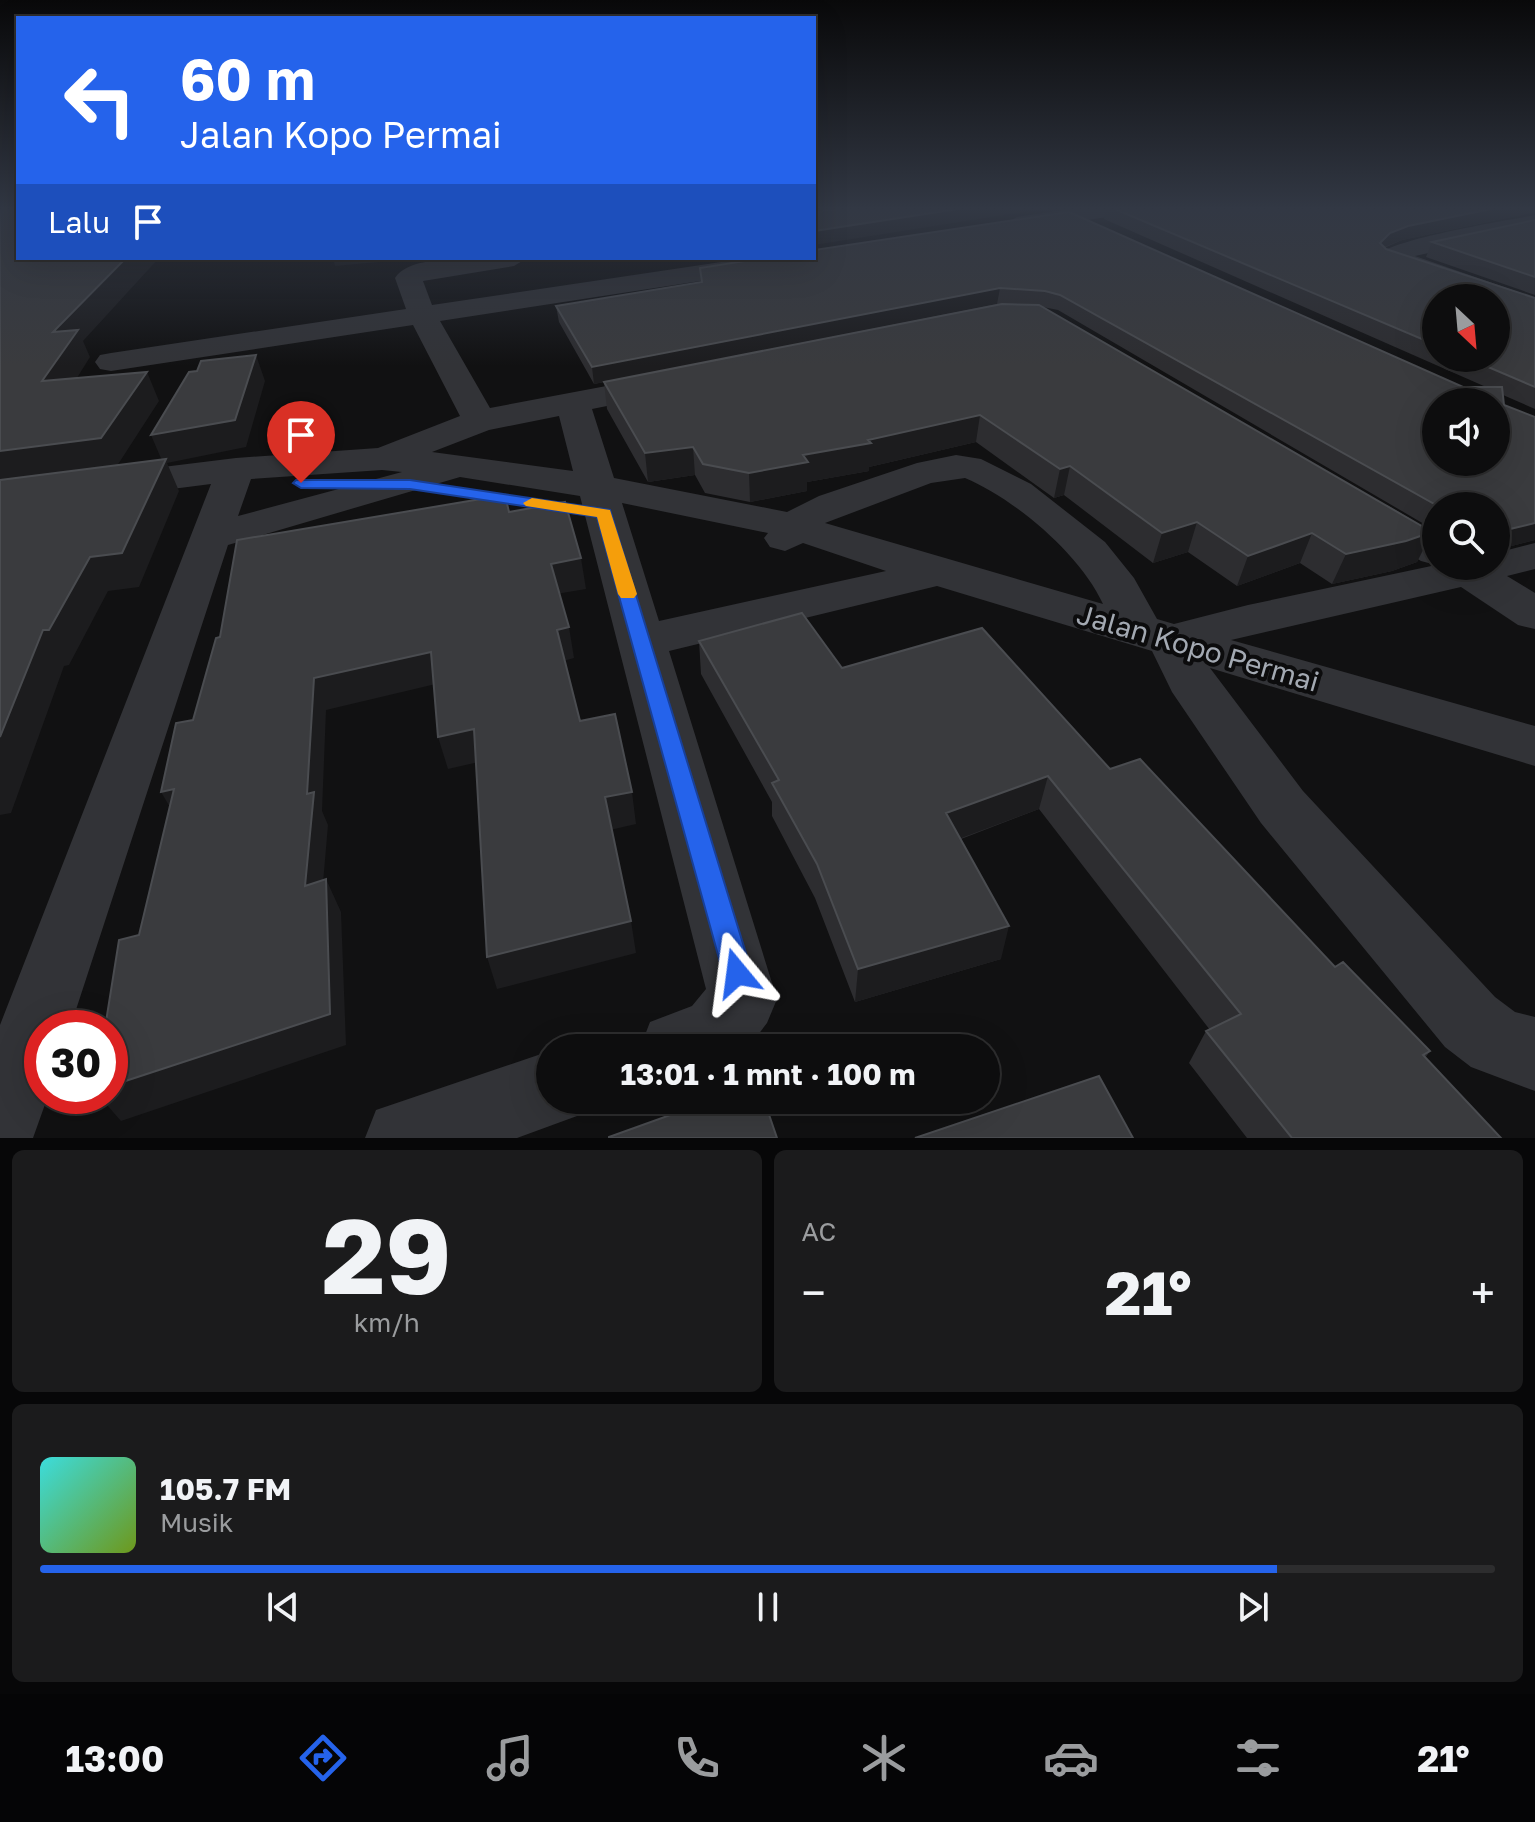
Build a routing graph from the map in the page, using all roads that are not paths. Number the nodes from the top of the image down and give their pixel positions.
1 (501, 260) edge
2 (786, 260) edge
3 (1402, 260) edge
4 (1472, 260) edge
5 (1521, 276) edge
6 (1535, 307) edge
7 (423, 317) junction
8 (111, 362) dead end
9 (694, 379) edge
10 (573, 404) junction
11 (480, 421) junction
12 (153, 443) edge
13 (396, 472) junction
14 (131, 482) junction
15 (225, 498) junction
16 (1345, 498) edge
17 (601, 500) junction
18 (15, 507) edge
19 (786, 536) junction
20 (1422, 538) edge
21 (1535, 556) edge
22 (1510, 559) edge
23 (940, 572) junction
24 (1422, 576) edge
25 (1491, 580) edge
26 (1535, 614) edge
27 (1156, 636) junction
28 (642, 641) junction
29 (1535, 746) edge
30 (711, 1034) edge
31 (1535, 1054) edge
32 (536, 1094) edge
33 (0, 1125) edge
34 (404, 1138) edge

1 - 7 street
2 - 7 street
3 - 6 street
4 - 5 street
7 - 8 street
7 - 11 street
9 - 10 street
10 - 11 street
10 - 17 street
11 - 13 street
12 - 14 street
13 - 15 street, Jalan Kopo Permai
13 - 17 street, Jalan Kopo Permai
13 - 17 street, Jalan Kopo Permai
14 - 15 street, Jalan Kopo Permai
14 - 18 street, Jalan Kopo Permai
15 - 18 street, Jalan Kopo Permai
15 - 33 street
16 - 20 street
17 - 19 street, Jalan Kopo Permai
17 - 28 street
19 - 23 street, Jalan Kopo Permai
19 - 27 street
21 - 22 street
23 - 27 street, Jalan Kopo Permai
23 - 28 street
24 - 27 street
25 - 26 street
27 - 29 street, Jalan Kopo Permai
27 - 31 street
28 - 30 street
32 - 34 street

